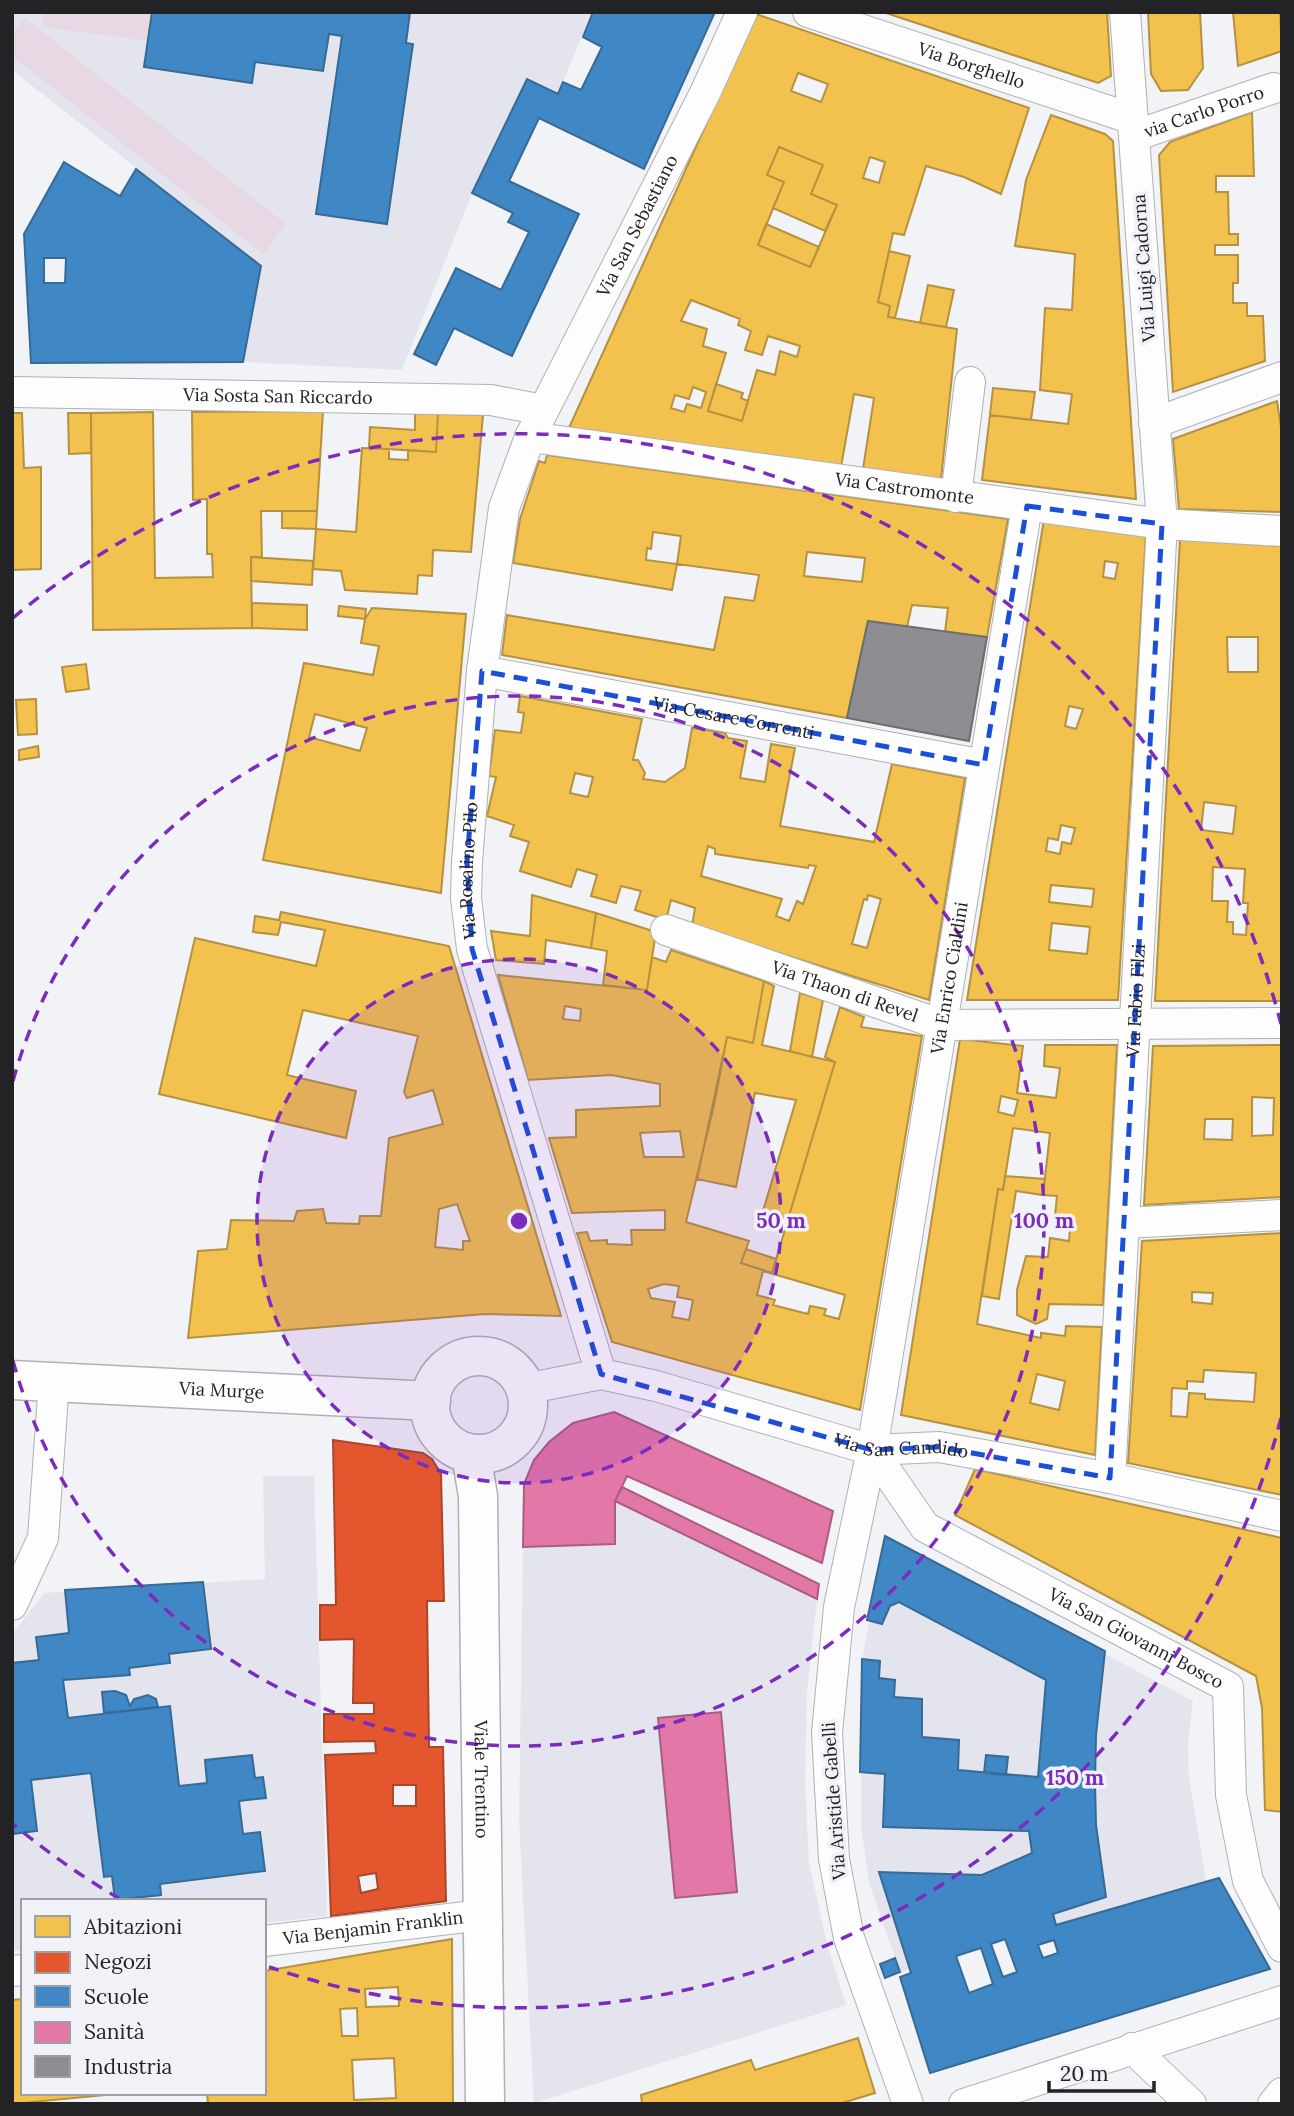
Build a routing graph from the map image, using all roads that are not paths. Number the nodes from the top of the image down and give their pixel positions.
1 (742, 12) edge
2 (808, 12) edge
3 (1125, 12) edge
4 (1274, 88) dead end
5 (1134, 127) junction
6 (1282, 377) edge
7 (970, 382) dead end
8 (12, 392) edge
9 (543, 410) junction
10 (1154, 423) junction
11 (530, 437) junction
12 (957, 497) junction
13 (1027, 506) junction
14 (1162, 524) junction
15 (1282, 531) edge
16 (482, 671) junction
17 (984, 765) junction
18 (666, 930) dead end
19 (1282, 1023) edge
20 (1135, 1024) junction
21 (942, 1025) junction
22 (1282, 1215) edge
23 (1124, 1223) junction
24 (601, 1374) junction
25 (35, 1380) edge
26 (526, 1389) junction
27 (431, 1401) junction
28 (872, 1450) junction
29 (471, 1454) junction
30 (1110, 1478) junction
31 (1282, 1516) edge
32 (12, 1605) edge
33 (482, 1915) junction
34 (266, 1941) edge
35 (1282, 1947) edge
36 (1282, 2001) edge
37 (1132, 2048) junction
38 (1282, 2093) edge
39 (485, 2104) edge
40 (908, 2104) edge
41 (964, 2104) edge
42 (1191, 2104) edge
43 (1273, 2104) edge

1 - 9 street, Via San Sebastiano
2 - 5 street, Via Borghello
3 - 5 street, Via Luigi Cadorna
4 - 5 street, via Carlo Porro
5 - 10 street, Via Luigi Cadorna
6 - 10 street
7 - 12 street
8 - 9 street, Via Sosta San Riccardo
9 - 11 street, Via San Sebastiano
10 - 14 street, Via Luigi Cadorna
11 - 12 street, Via Castromonte
11 - 16 street, Via Rosalino Pilo
12 - 13 street, Via Castromonte
13 - 14 street, Via Castromonte
13 - 17 street, Via Enrico Cialdini
14 - 15 street, Via Castromonte
14 - 20 street, Via Fabio Filzi
16 - 17 street, Via Cesare Correnti
16 - 24 street, Via Rosalino Pilo
17 - 21 street, Via Enrico Cialdini
18 - 21 street, Via Thaon di Revel
19 - 20 street, Via Thaon di Revel
20 - 21 street, Via Thaon di Revel
20 - 23 street, Via Fabio Filzi
21 - 28 street, Via Enrico Cialdini
22 - 23 street
23 - 30 street, Via Fabio Filzi
24 - 26 street, Via San Candido
24 - 28 street, Via San Candido
25 - 27 street, Via Murge
25 - 32 street
26 - 27 street
26 - 29 street
27 - 29 street
28 - 30 street, Via San Candido
28 - 35 street, Via San Giovanni Bosco
28 - 40 street, Via Aristide Gabelli
29 - 33 street, Viale Trentino
30 - 31 street, Via San Candido
33 - 34 street, Via Benjamin Franklin
33 - 39 street, Viale Trentino
36 - 37 street
37 - 41 street
37 - 42 street
38 - 43 street

